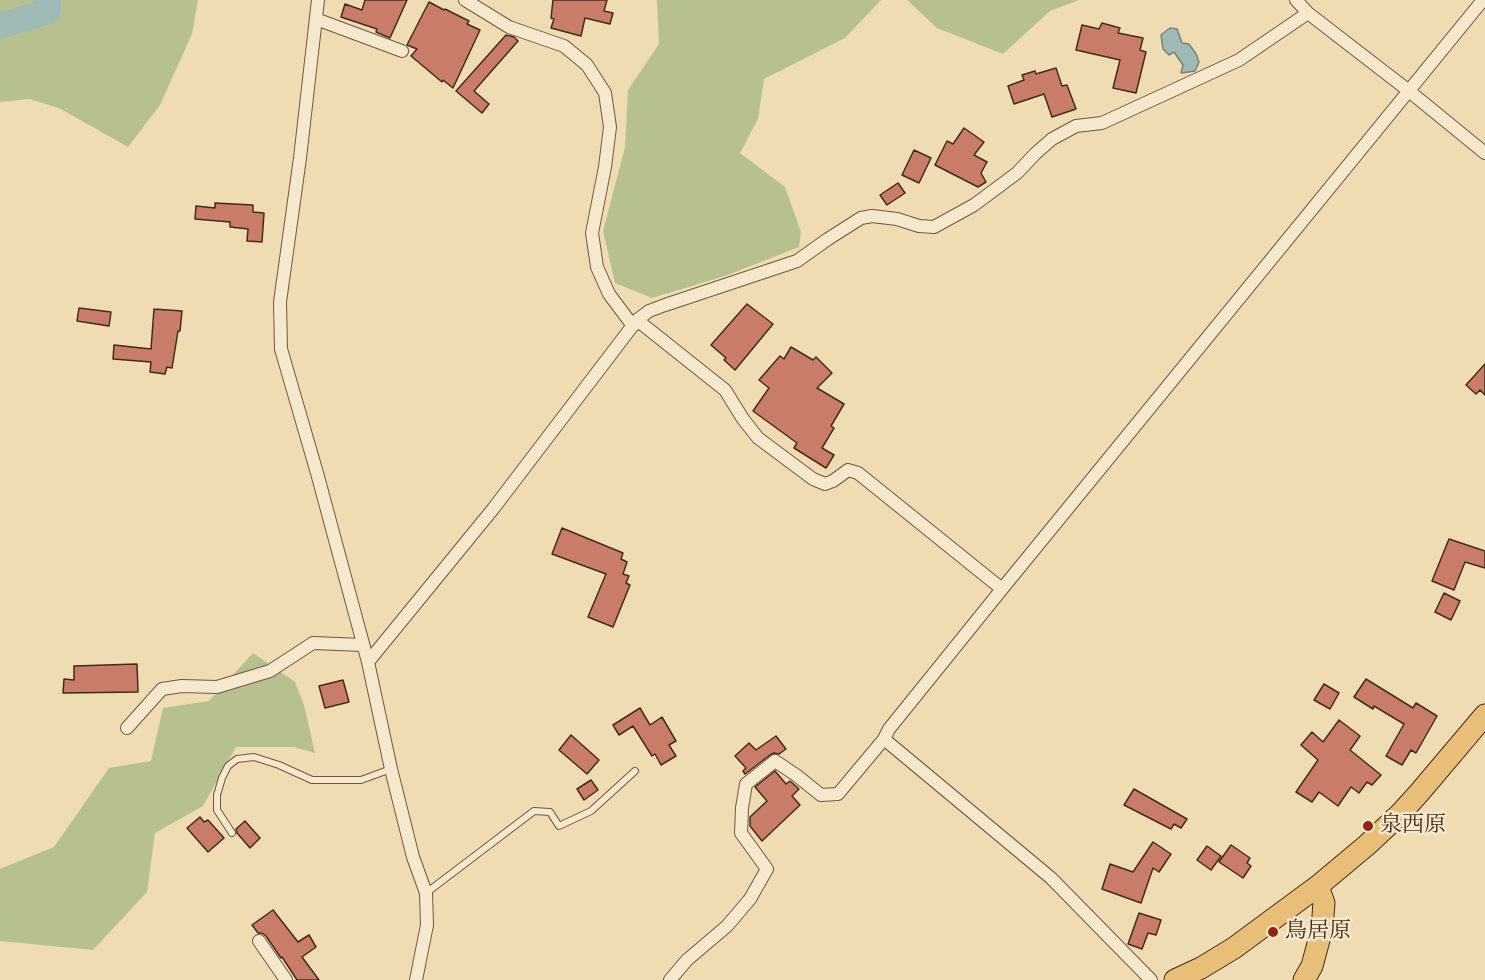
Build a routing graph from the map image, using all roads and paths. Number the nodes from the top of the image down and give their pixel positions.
1 (318, 0) edge
2 (465, 0) edge
3 (1296, 0) edge
4 (1483, 0) edge
5 (1308, 13) junction
6 (316, 19) junction
7 (402, 51) dead end
8 (1409, 91) junction
9 (1485, 153) edge
10 (635, 323) junction
11 (1002, 589) junction
12 (363, 645) junction
13 (368, 662) junction
14 (1485, 715) edge
15 (127, 728) dead end
16 (884, 739) junction
17 (390, 770) junction
18 (634, 771) dead end
19 (232, 833) dead end
20 (1318, 886) junction
21 (426, 893) junction
22 (259, 941) dead end
23 (286, 980) edge
24 (416, 980) edge
25 (670, 980) edge
26 (1151, 980) edge
27 (1175, 980) edge
28 (1304, 980) edge

1 - 6 street
2 - 10 street
3 - 5 street
4 - 8 street
5 - 8 street
5 - 10 street
6 - 7 street
6 - 12 street
8 - 9 street
8 - 11 street
10 - 11 street
10 - 13 street
11 - 16 street
12 - 13 street
12 - 15 street
13 - 17 street
14 - 20 highway
16 - 25 street
16 - 26 street
17 - 19 lane
17 - 21 street
18 - 21 lane
20 - 27 highway
20 - 28 highway
21 - 24 street
22 - 23 street

